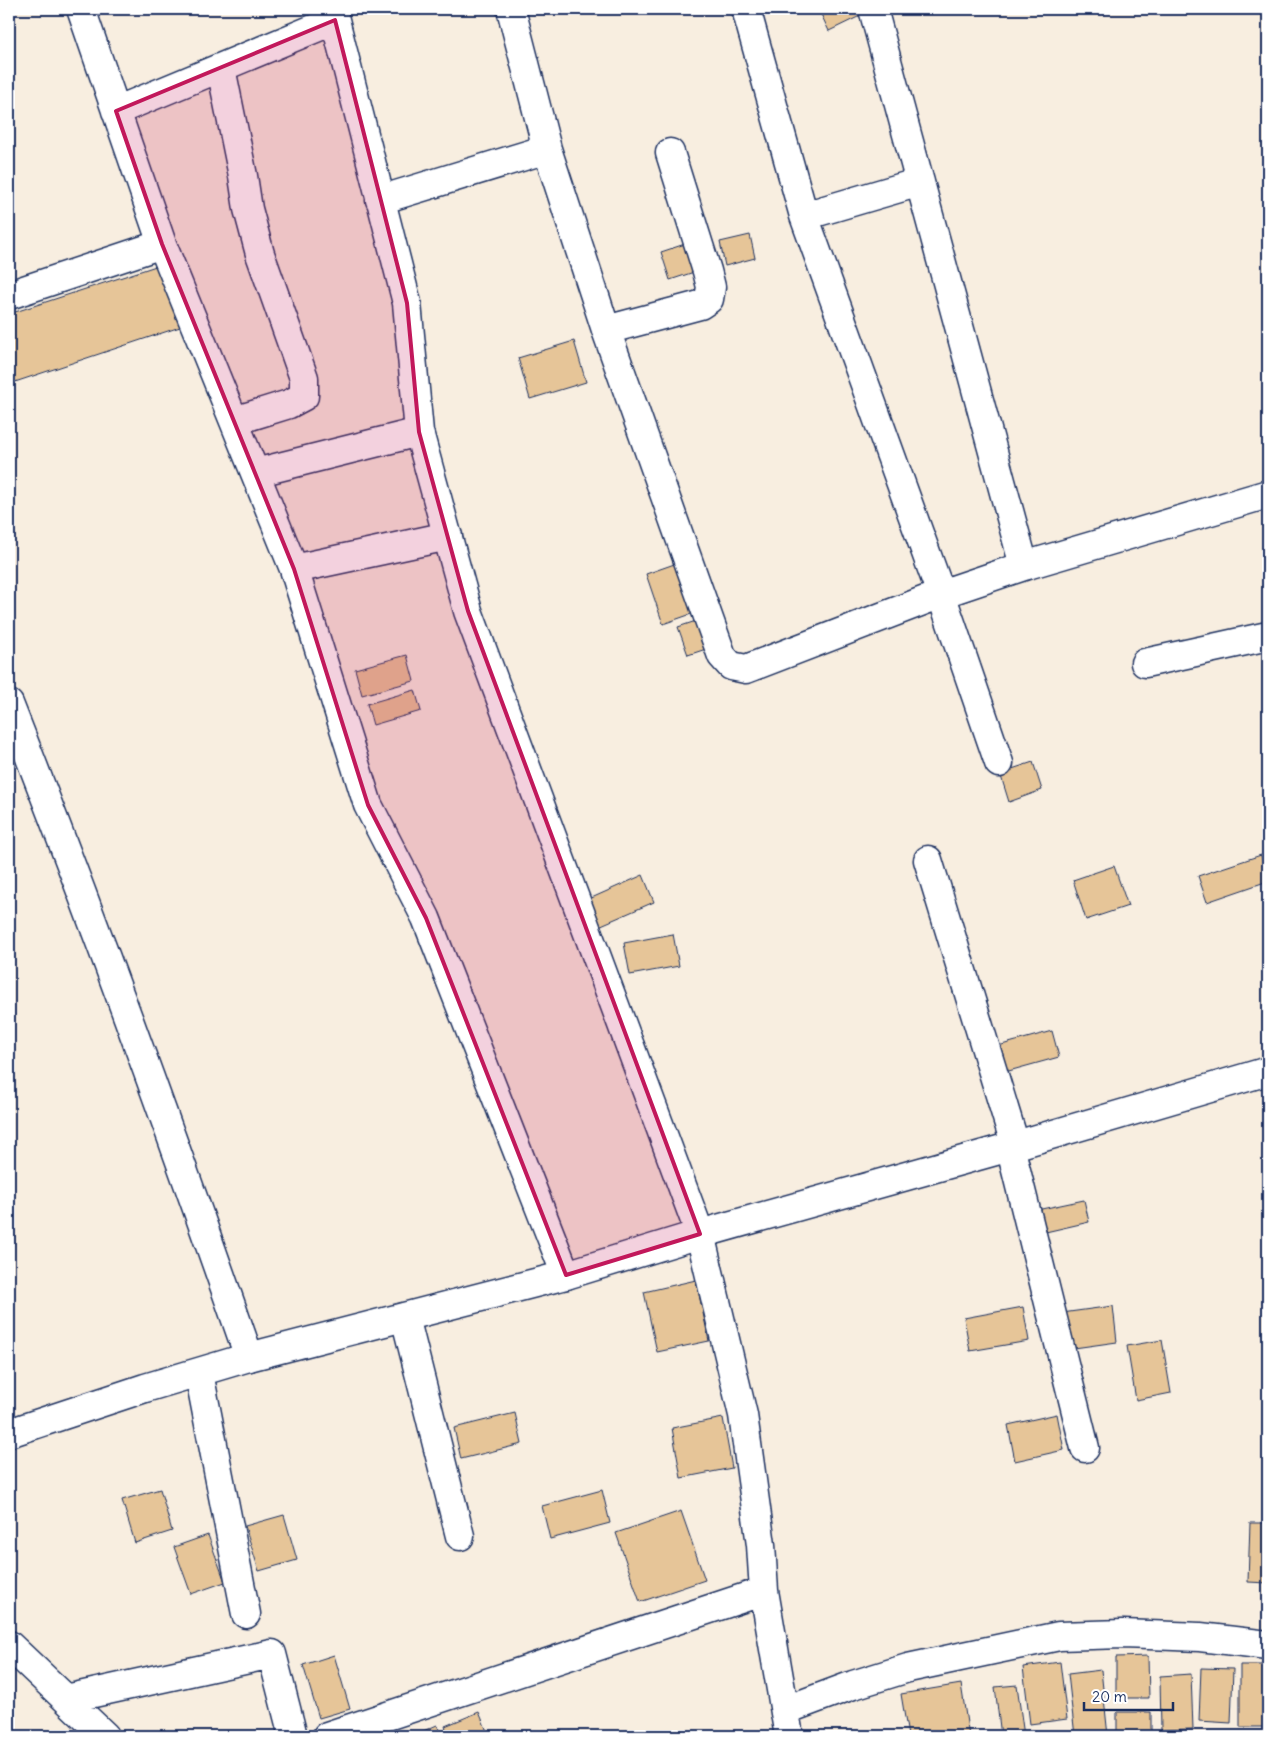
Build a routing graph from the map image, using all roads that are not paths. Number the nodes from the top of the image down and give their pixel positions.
1 (81, 9) edge
2 (511, 9) edge
3 (746, 9) edge
4 (873, 9) edge
5 (333, 14) edge
6 (221, 68) junction
7 (116, 112) junction
8 (547, 149) junction
9 (670, 153) dead end
10 (920, 182) junction
11 (380, 200) junction
12 (804, 216) junction
13 (162, 244) junction
14 (9, 295) edge
15 (606, 330) junction
16 (234, 421) junction
17 (419, 432) junction
18 (255, 473) junction
19 (1268, 494) edge
20 (448, 536) junction
21 (1024, 566) junction
22 (294, 569) junction
23 (941, 594) junction
24 (1268, 636) edge
25 (1145, 663) dead end
26 (9, 704) edge
27 (999, 763) dead end
28 (928, 860) dead end
29 (1268, 1071) edge
30 (1013, 1145) junction
31 (700, 1234) junction
32 (566, 1275) junction
33 (405, 1317) junction
34 (250, 1357) junction
35 (199, 1373) junction
36 (9, 1433) edge
37 (1085, 1448) dead end
38 (460, 1536) dead end
39 (764, 1591) junction
40 (246, 1614) dead end
41 (9, 1645) edge
42 (1268, 1645) edge
43 (66, 1699) junction
44 (788, 1723) edge
45 (105, 1736) edge
46 (293, 1736) edge
47 (326, 1736) edge

1 - 7 street
2 - 8 street
3 - 12 street
4 - 10 street
5 - 6 street
5 - 11 street
6 - 7 street
6 - 16 street
7 - 13 street
8 - 11 street
8 - 15 street
9 - 15 street
10 - 12 street
10 - 21 street
11 - 17 street
12 - 23 street
13 - 14 street
13 - 16 street
15 - 23 street
16 - 18 street
17 - 18 street
17 - 20 street
18 - 22 street
19 - 21 street
20 - 22 street
20 - 31 street
21 - 23 street
22 - 32 street
23 - 27 street
24 - 25 street
26 - 34 street
28 - 30 street
29 - 30 street
30 - 31 street
30 - 37 street
31 - 32 street
31 - 39 street
32 - 33 street
33 - 34 street
33 - 38 street
34 - 35 street
35 - 36 street
35 - 40 street
39 - 44 street
39 - 47 street
41 - 43 street
42 - 44 street
43 - 45 street
43 - 46 street

